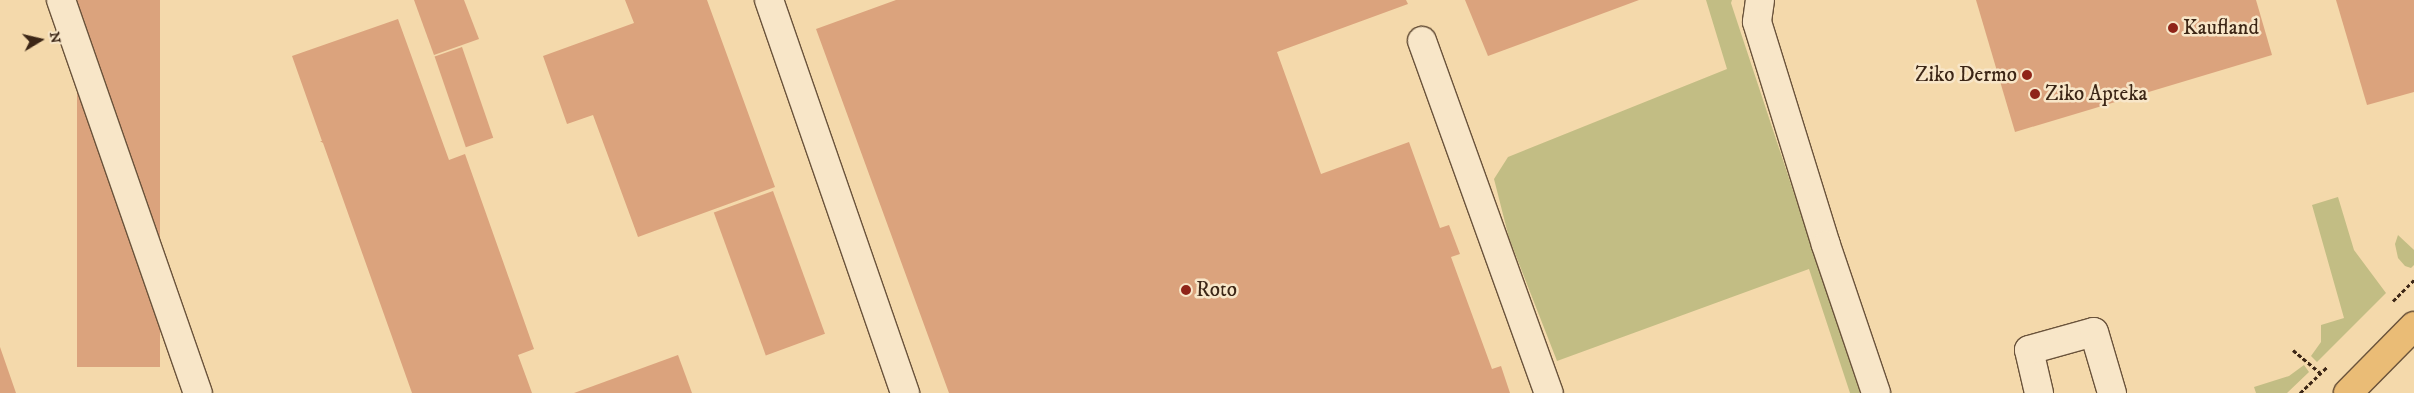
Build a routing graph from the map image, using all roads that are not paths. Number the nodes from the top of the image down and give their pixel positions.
1 (61, 0) edge
2 (769, 0) edge
3 (1760, 0) edge
4 (1422, 42) dead end
5 (2414, 326) edge
6 (198, 393) edge
7 (905, 393) edge
8 (1550, 393) edge
9 (1876, 393) edge
10 (2039, 393) edge
11 (2112, 393) edge
12 (2348, 393) edge

1 - 6 lane
2 - 7 lane
3 - 9 lane
4 - 8 lane
5 - 12 main road
10 - 11 lane

